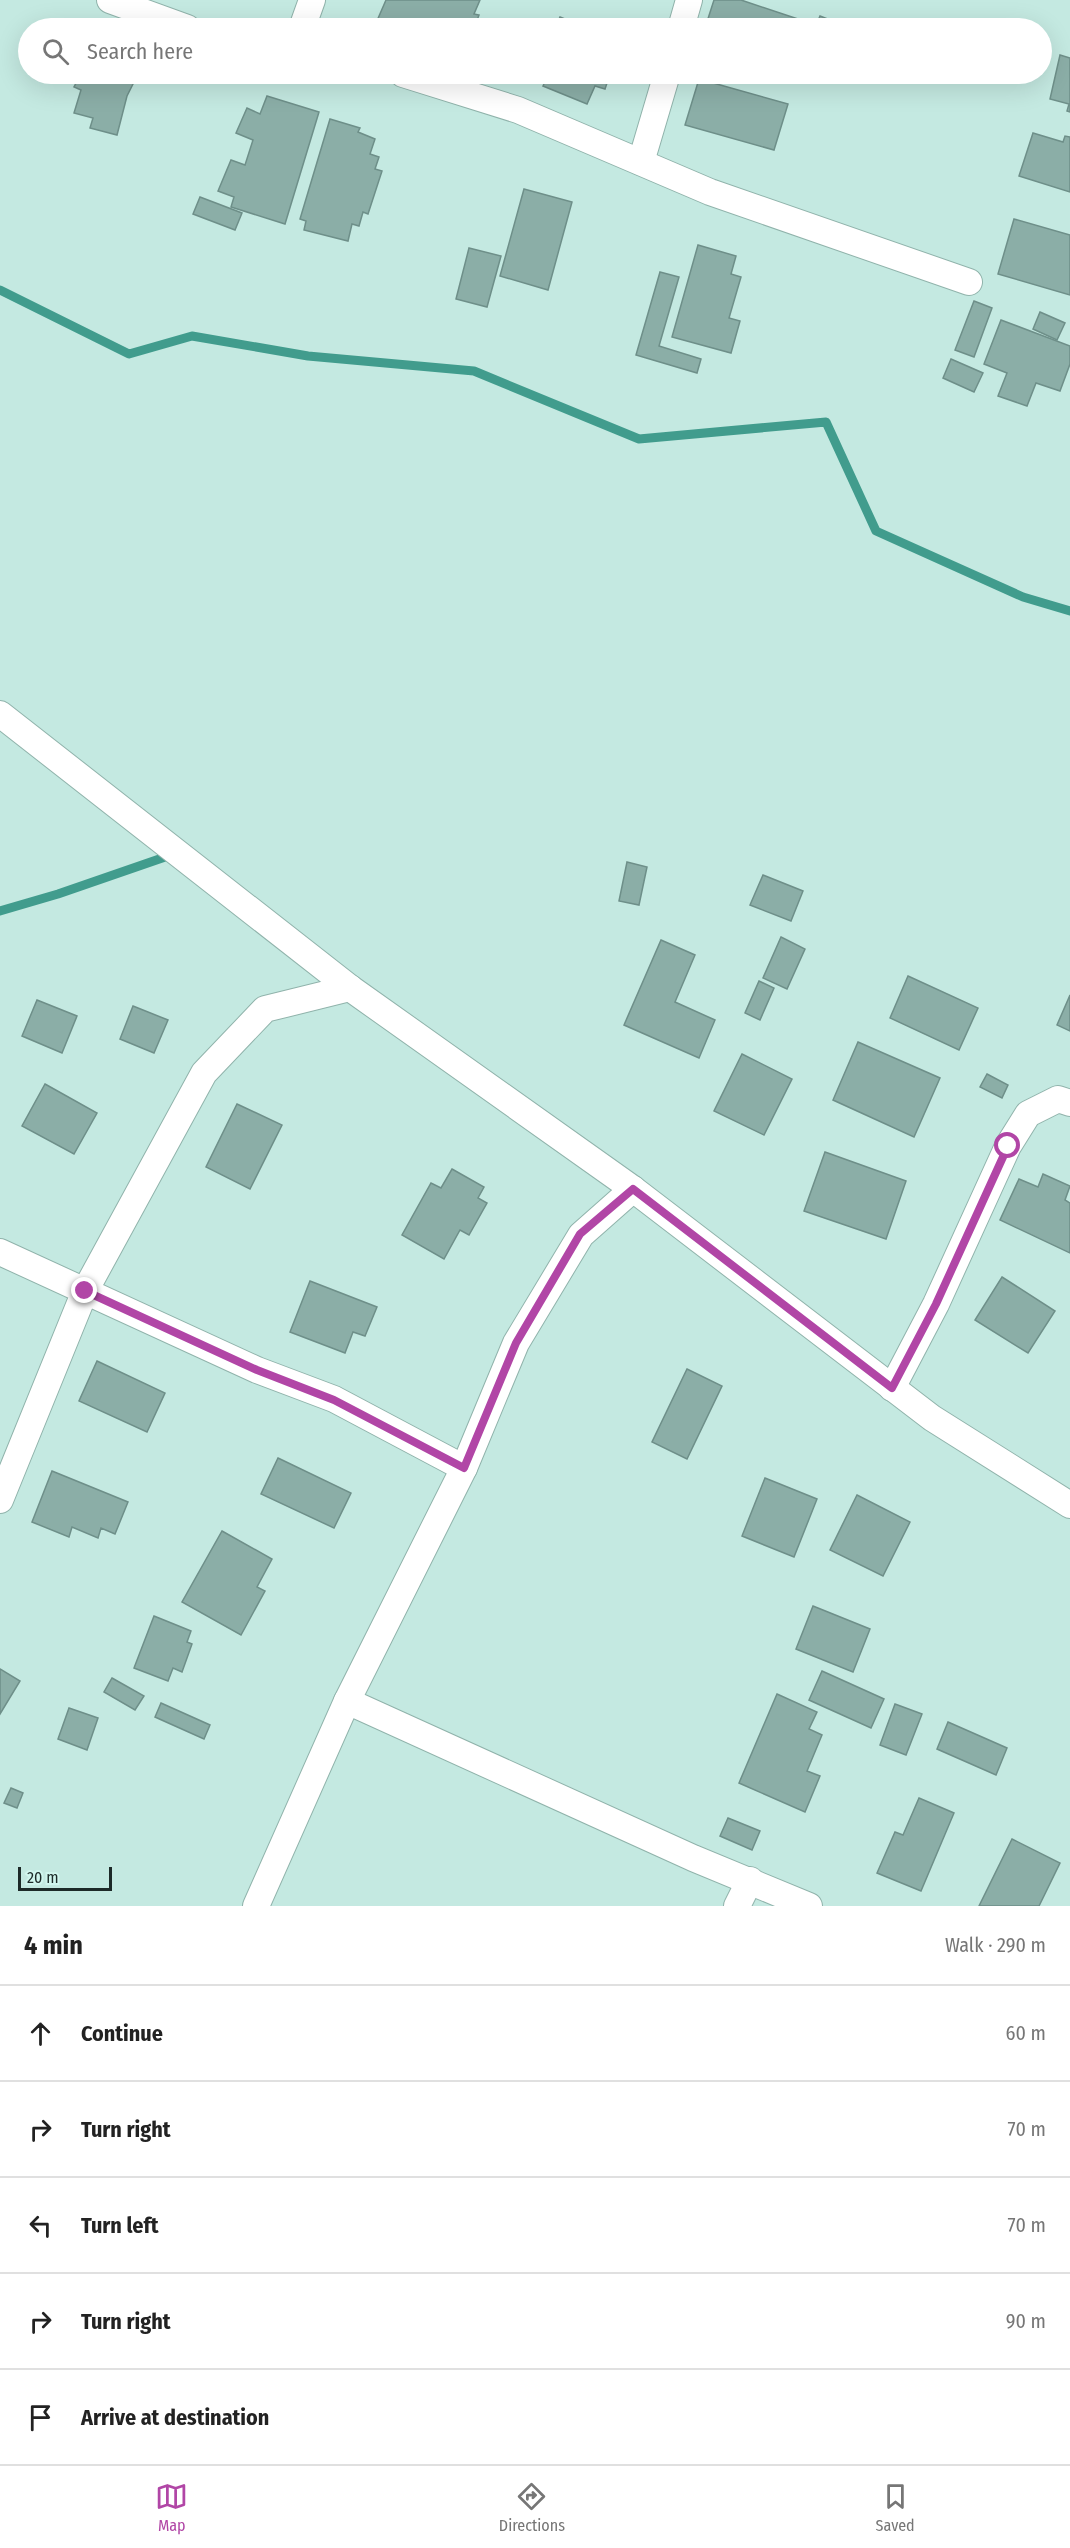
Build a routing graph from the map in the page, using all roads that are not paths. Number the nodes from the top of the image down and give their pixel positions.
1 (110, 0) edge
2 (312, 0) edge
3 (689, 0) edge
4 (160, 18) edge
5 (306, 18) edge
6 (684, 18) edge
7 (435, 84) edge
8 (665, 84) edge
9 (641, 162) junction
10 (969, 282) dead end
11 (0, 714) edge
12 (350, 988) junction
13 (1070, 1103) edge
14 (633, 1189) junction
15 (0, 1252) edge
16 (85, 1291) junction
17 (892, 1388) junction
18 (464, 1468) junction
19 (0, 1500) edge
20 (1070, 1505) edge
21 (346, 1701) junction
22 (750, 1880) junction
23 (256, 1906) edge
24 (738, 1906) edge
25 (809, 1906) edge

1 - 4 street
2 - 5 street
3 - 6 street
7 - 9 street
8 - 9 street
9 - 10 street
11 - 12 street
12 - 14 street
12 - 16 street
13 - 17 street
14 - 17 street
14 - 18 street
15 - 16 street
16 - 18 street
16 - 19 street
17 - 20 street
18 - 21 street
21 - 22 street
21 - 23 street
22 - 24 street
22 - 25 street

